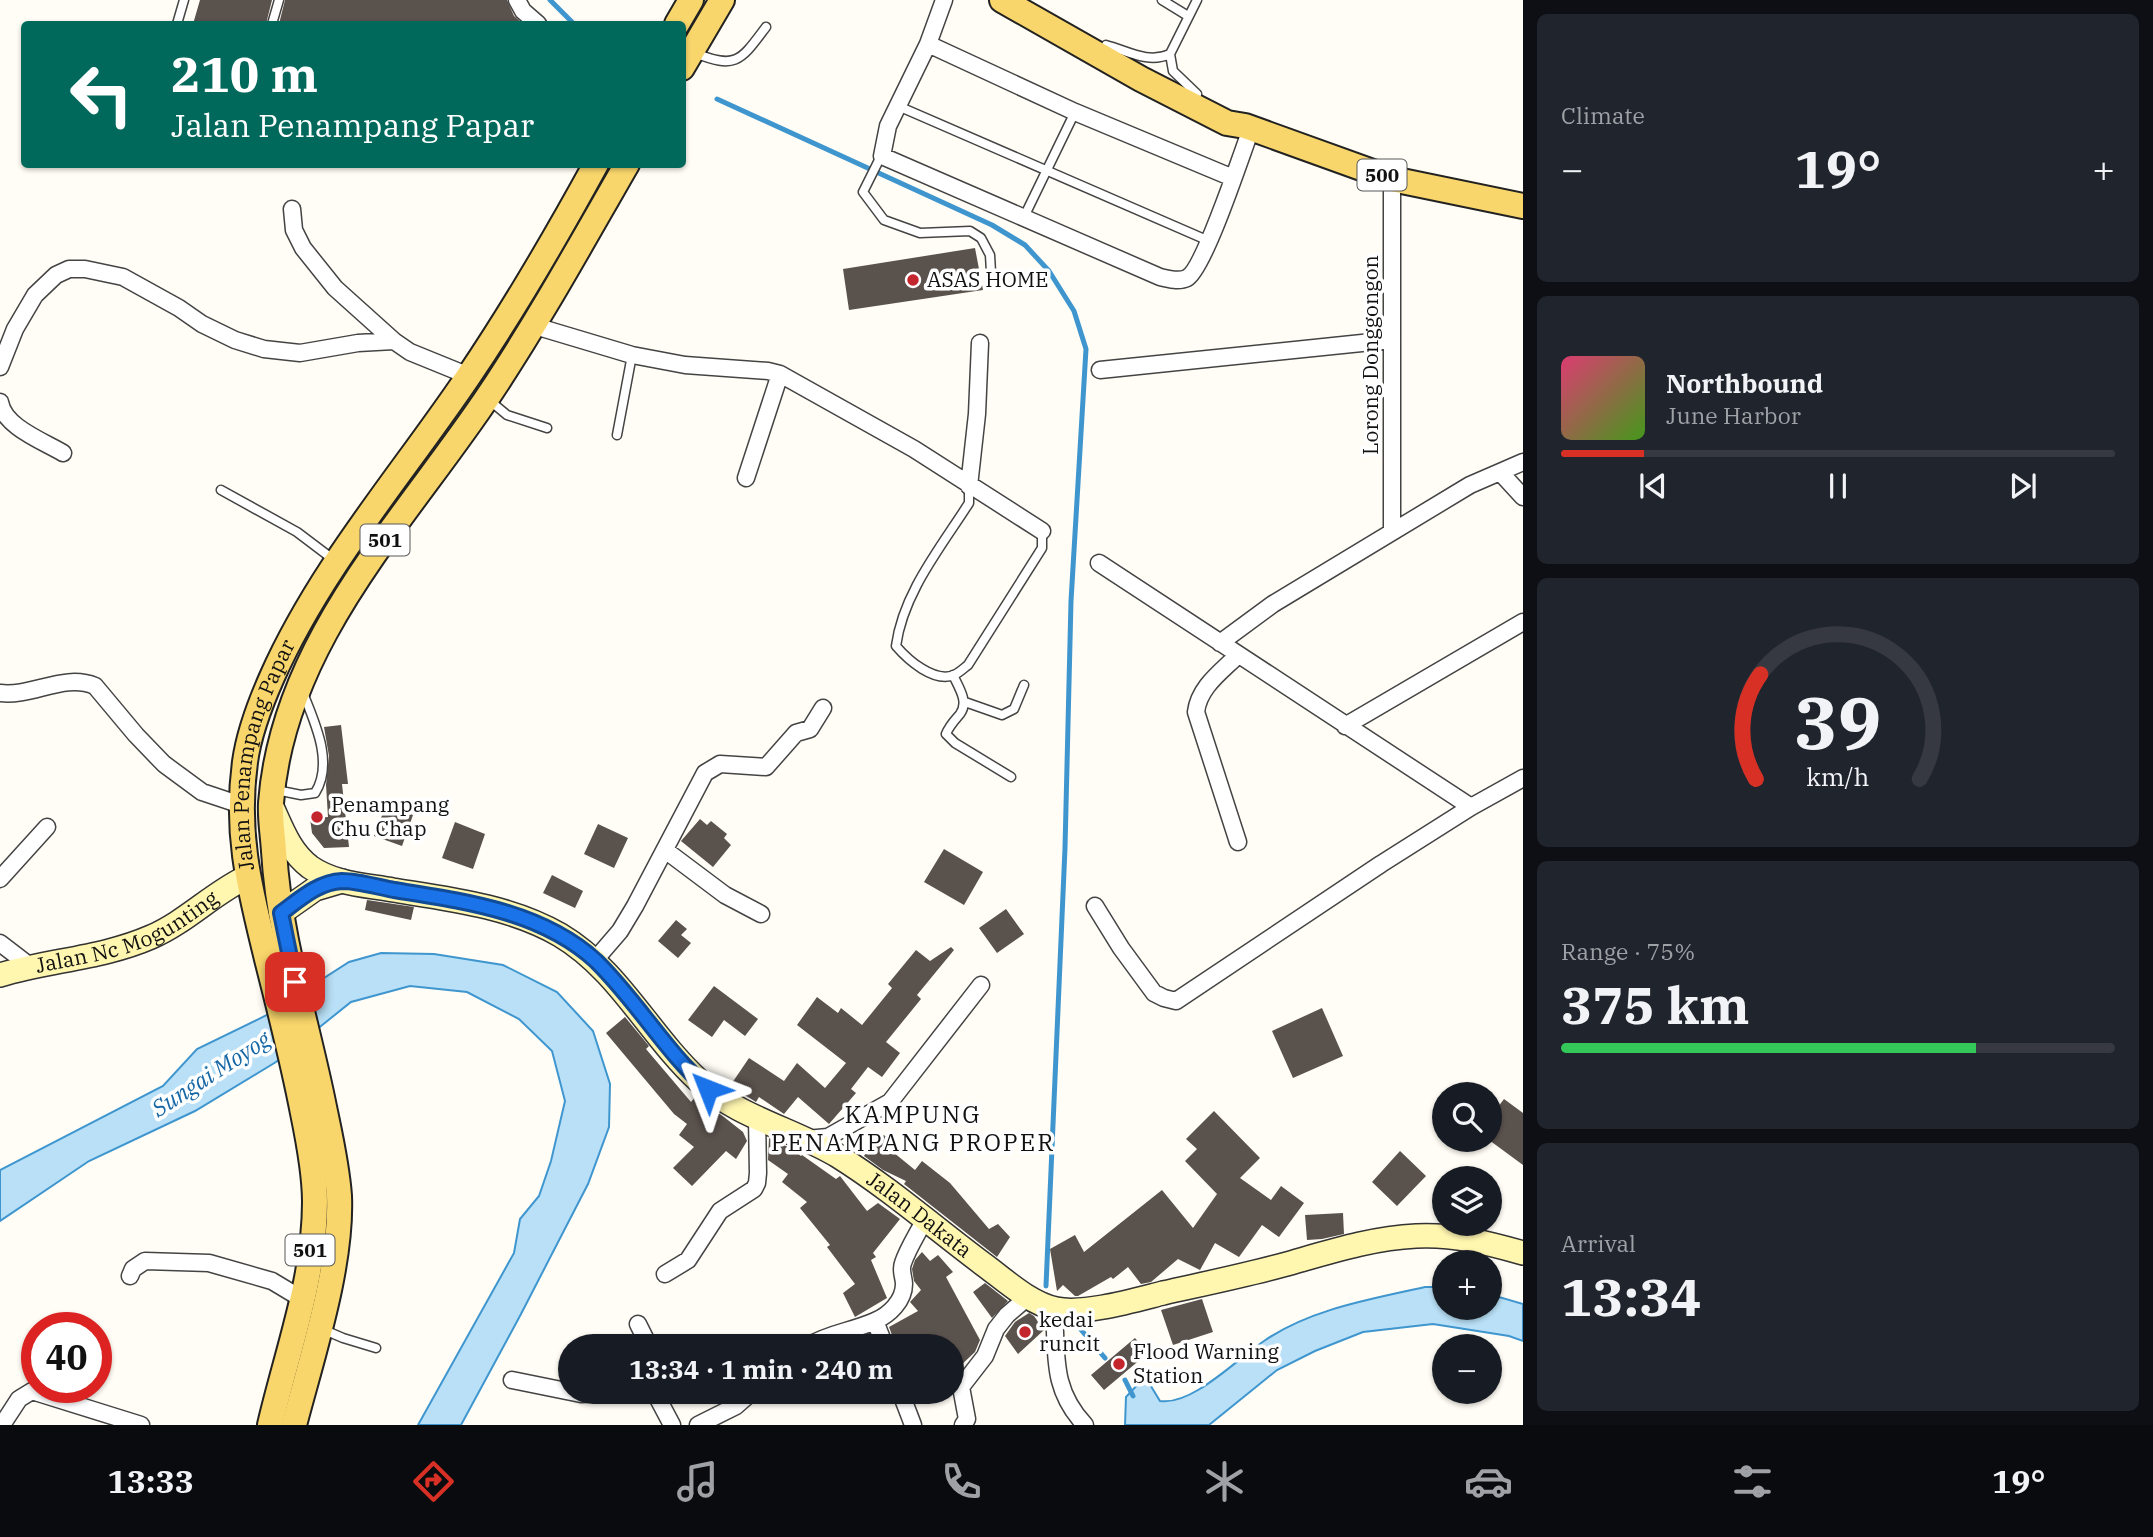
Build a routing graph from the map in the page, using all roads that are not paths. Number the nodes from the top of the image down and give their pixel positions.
1 (184, 0) edge
2 (279, 0) edge
3 (517, 0) edge
4 (722, 0) edge
5 (741, 0) edge
6 (944, 0) edge
7 (1002, 0) edge
8 (1037, 0) edge
9 (1162, 0) edge
10 (1197, 0) edge
11 (1188, 16) junction
12 (178, 21) edge
13 (273, 21) edge
14 (535, 21) edge
15 (766, 27) dead end
16 (928, 44) junction
17 (1106, 45) junction
18 (692, 52) edge
19 (1170, 54) junction
20 (1196, 94) junction
21 (898, 106) junction
22 (1075, 111) junction
23 (1248, 127) junction
24 (881, 156) junction
25 (594, 168) edge
26 (625, 168) edge
27 (1047, 169) junction
28 (1233, 178) junction
29 (1392, 179) junction
30 (1523, 206) edge
31 (292, 209) dead end
32 (1024, 217) junction
33 (1209, 241) junction
34 (991, 272) dead end
35 (535, 326) junction
36 (1391, 340) junction
37 (394, 341) junction
38 (980, 343) dead end
39 (632, 355) junction
40 (0, 367) edge
41 (1100, 370) dead end
42 (780, 374) junction
43 (469, 376) junction
44 (487, 398) junction
45 (0, 402) edge
46 (547, 428) dead end
47 (617, 435) dead end
48 (63, 453) dead end
49 (1523, 462) edge
50 (1500, 471) junction
51 (746, 478) dead end
52 (969, 486) junction
53 (221, 490) dead end
54 (1523, 497) edge
55 (1042, 531) joint
56 (1392, 531) junction
57 (336, 562) junction
58 (1099, 563) dead end
59 (1523, 622) edge
60 (1220, 643) junction
61 (1238, 655) junction
62 (953, 676) junction
63 (300, 685) junction
64 (1024, 685) dead end
65 (0, 694) edge
66 (965, 702) junction
67 (823, 708) dead end
68 (1345, 726) junction
69 (1011, 776) dead end
70 (1523, 778) edge
71 (272, 798) junction
72 (241, 805) junction
73 (1471, 807) junction
74 (47, 827) dead end
75 (1238, 842) dead end
76 (665, 850) junction
77 (247, 877) junction
78 (0, 879) edge
79 (342, 881) junction
80 (1095, 906) dead end
81 (281, 913) junction
82 (761, 914) dead end
83 (0, 943) edge
84 (595, 960) junction
85 (30, 966) junction
86 (0, 975) edge
87 (981, 985) dead end
88 (306, 1074) junction
89 (757, 1118) junction
90 (806, 1139) junction
91 (925, 1219) junction
92 (1523, 1253) edge
93 (665, 1274) dead end
94 (130, 1276) dead end
95 (1028, 1297) junction
96 (302, 1299) junction
97 (1054, 1309) junction
98 (875, 1321) junction
99 (638, 1324) dead end
100 (319, 1328) junction
101 (643, 1334) edge
102 (833, 1334) edge
103 (880, 1334) edge
104 (376, 1348) dead end
105 (512, 1380) dead end
106 (558, 1389) edge
107 (661, 1404) edge
108 (738, 1404) edge
109 (905, 1404) edge
110 (2, 1425) edge
111 (141, 1425) edge
112 (153, 1425) edge
113 (270, 1425) edge
114 (294, 1425) edge
115 (672, 1425) edge
116 (698, 1425) edge
117 (912, 1425) edge
118 (963, 1425) edge
119 (1085, 1425) edge

1 - 12 lane
2 - 13 lane
3 - 14 street
4 - 18 main road
5 - 18 main road
6 - 16 street
7 - 23 main road, 500
8 - 17 main road, 500
9 - 11 lane
10 - 11 lane
11 - 19 lane
15 - 18 lane
16 - 21 street
16 - 22 street
17 - 19 lane
17 - 20 main road, 500
19 - 20 lane
20 - 23 main road, 500
21 - 24 street
21 - 27 lane
22 - 27 lane
22 - 28 street
23 - 28 street
23 - 29 main road, 500
24 - 32 street
24 - 34 lane
25 - 43 main road, Jalan Penampang Papar / 501
26 - 35 main road, Jalan Penampang Papar / 501
27 - 32 lane
27 - 33 lane
28 - 33 street
29 - 30 main road, 500
29 - 36 street, Lorong Donggongon
31 - 37 street
32 - 33 street
35 - 39 street
35 - 44 main road, Jalan Penampang Papar / 501
36 - 41 street
36 - 56 street, Lorong Donggongon
37 - 40 street
37 - 43 street
38 - 52 street
39 - 42 street
39 - 47 lane
42 - 51 street
42 - 52 street
43 - 57 main road, Jalan Penampang Papar / 501
44 - 46 lane
44 - 63 main road, Jalan Penampang Papar / 501
45 - 48 street
49 - 50 street
50 - 54 street
50 - 56 street
52 - 55 street
52 - 62 lane
53 - 57 lane
55 - 62 lane
56 - 60 street
57 - 72 main road, Jalan Penampang Papar / 501
58 - 60 street
59 - 68 street
60 - 61 street
61 - 68 street
61 - 75 street
62 - 66 lane
63 - 71 main road, Jalan Penampang Papar / 501
63 - 71 lane
64 - 66 lane
65 - 72 street
66 - 69 lane
67 - 76 street
68 - 73 street
70 - 73 street
71 - 79 street, Jalan Dakata
71 - 81 main road, Jalan Penampang Papar / 501
72 - 77 main road, Jalan Penampang Papar / 501
73 - 80 street
74 - 78 street
76 - 82 street
76 - 84 street
77 - 85 street, Jalan Nc Mogunting
77 - 88 main road, Jalan Penampang Papar / 501
79 - 81 street, Jalan Dakata
79 - 84 street, Jalan Dakata
81 - 88 main road, Jalan Penampang Papar / 501
83 - 85 street
84 - 89 street, Jalan Dakata
85 - 86 street, Jalan Nc Mogunting
87 - 90 street
88 - 96 main road, Jalan Penampang Papar / 501
88 - 100 main road, Jalan Penampang Papar / 501
89 - 90 street, Jalan Dakata
89 - 93 street
90 - 91 street, Jalan Dakata
91 - 95 street, Jalan Dakata
91 - 98 street
92 - 97 street, Jalan Dakata
94 - 96 street
95 - 97 street, Jalan Dakata
95 - 118 street
96 - 113 main road, Jalan Penampang Papar / 501
97 - 119 street
98 - 102 street
98 - 103 street
99 - 101 street
100 - 104 lane
100 - 114 main road, Jalan Penampang Papar / 501
105 - 106 street
107 - 115 street
108 - 116 street
109 - 117 street
110 - 111 street
111 - 112 street

